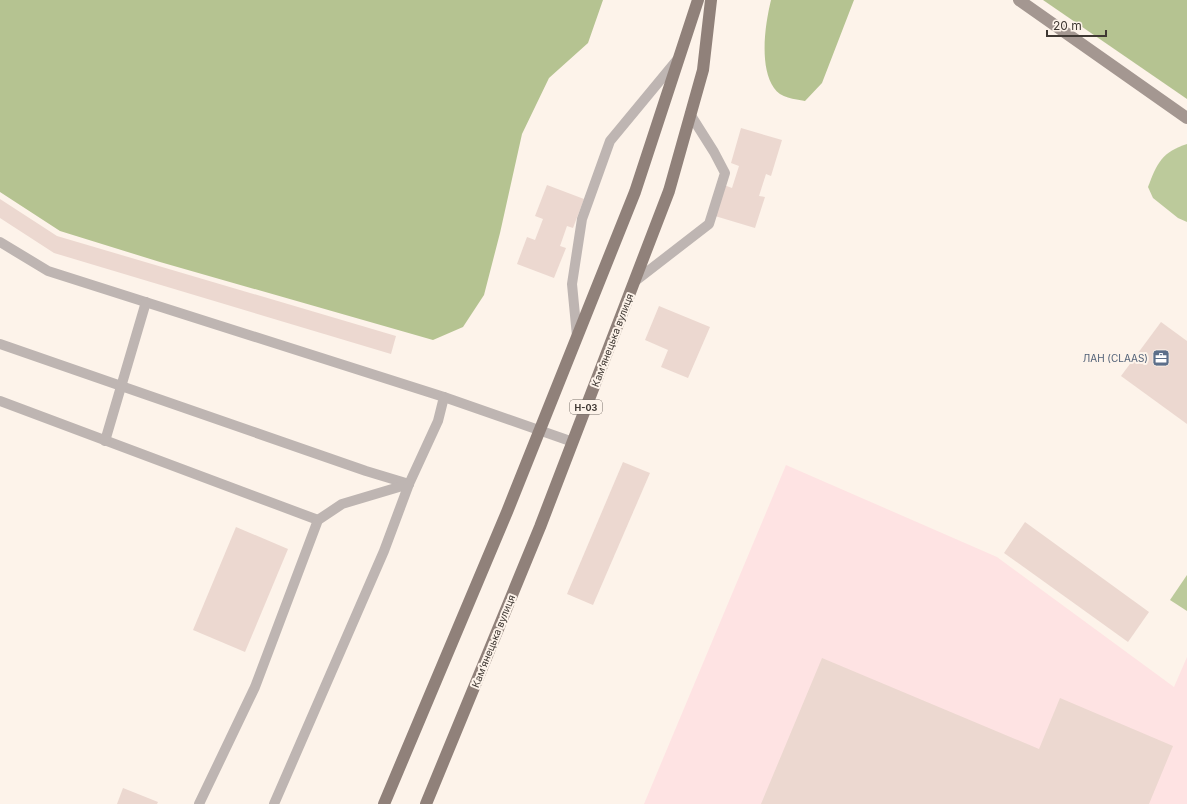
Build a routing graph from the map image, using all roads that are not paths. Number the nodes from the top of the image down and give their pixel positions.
1 (698, 0) edge
2 (711, 0) edge
3 (1019, 0) edge
4 (679, 56) junction
5 (690, 114) junction
6 (1187, 118) edge
7 (0, 242) edge
8 (634, 282) junction
9 (146, 302) junction
10 (577, 336) junction
11 (0, 344) edge
12 (121, 386) junction
13 (444, 397) junction
14 (0, 401) edge
15 (540, 430) junction
16 (105, 441) junction
17 (573, 442) junction
18 (409, 484) junction
19 (318, 520) junction
20 (199, 804) edge
21 (274, 804) edge
22 (384, 804) edge
23 (426, 804) edge

1 - 4 main road
2 - 5 main road, Камʼянецька вулиця / Н-03
3 - 6 street
4 - 10 main road
4 - 10 lane
5 - 8 main road, Камʼянецька вулиця / Н-03
5 - 8 lane
7 - 9 lane
8 - 17 main road, Камʼянецька вулиця / Н-03
9 - 12 lane
9 - 13 lane
10 - 15 main road
11 - 12 lane
12 - 16 lane
12 - 18 lane
13 - 15 lane
13 - 18 lane
14 - 16 lane
15 - 17 lane
15 - 22 main road
16 - 19 lane
17 - 23 main road, Камʼянецька вулиця / Н-03
18 - 19 lane
18 - 21 lane
19 - 20 lane

